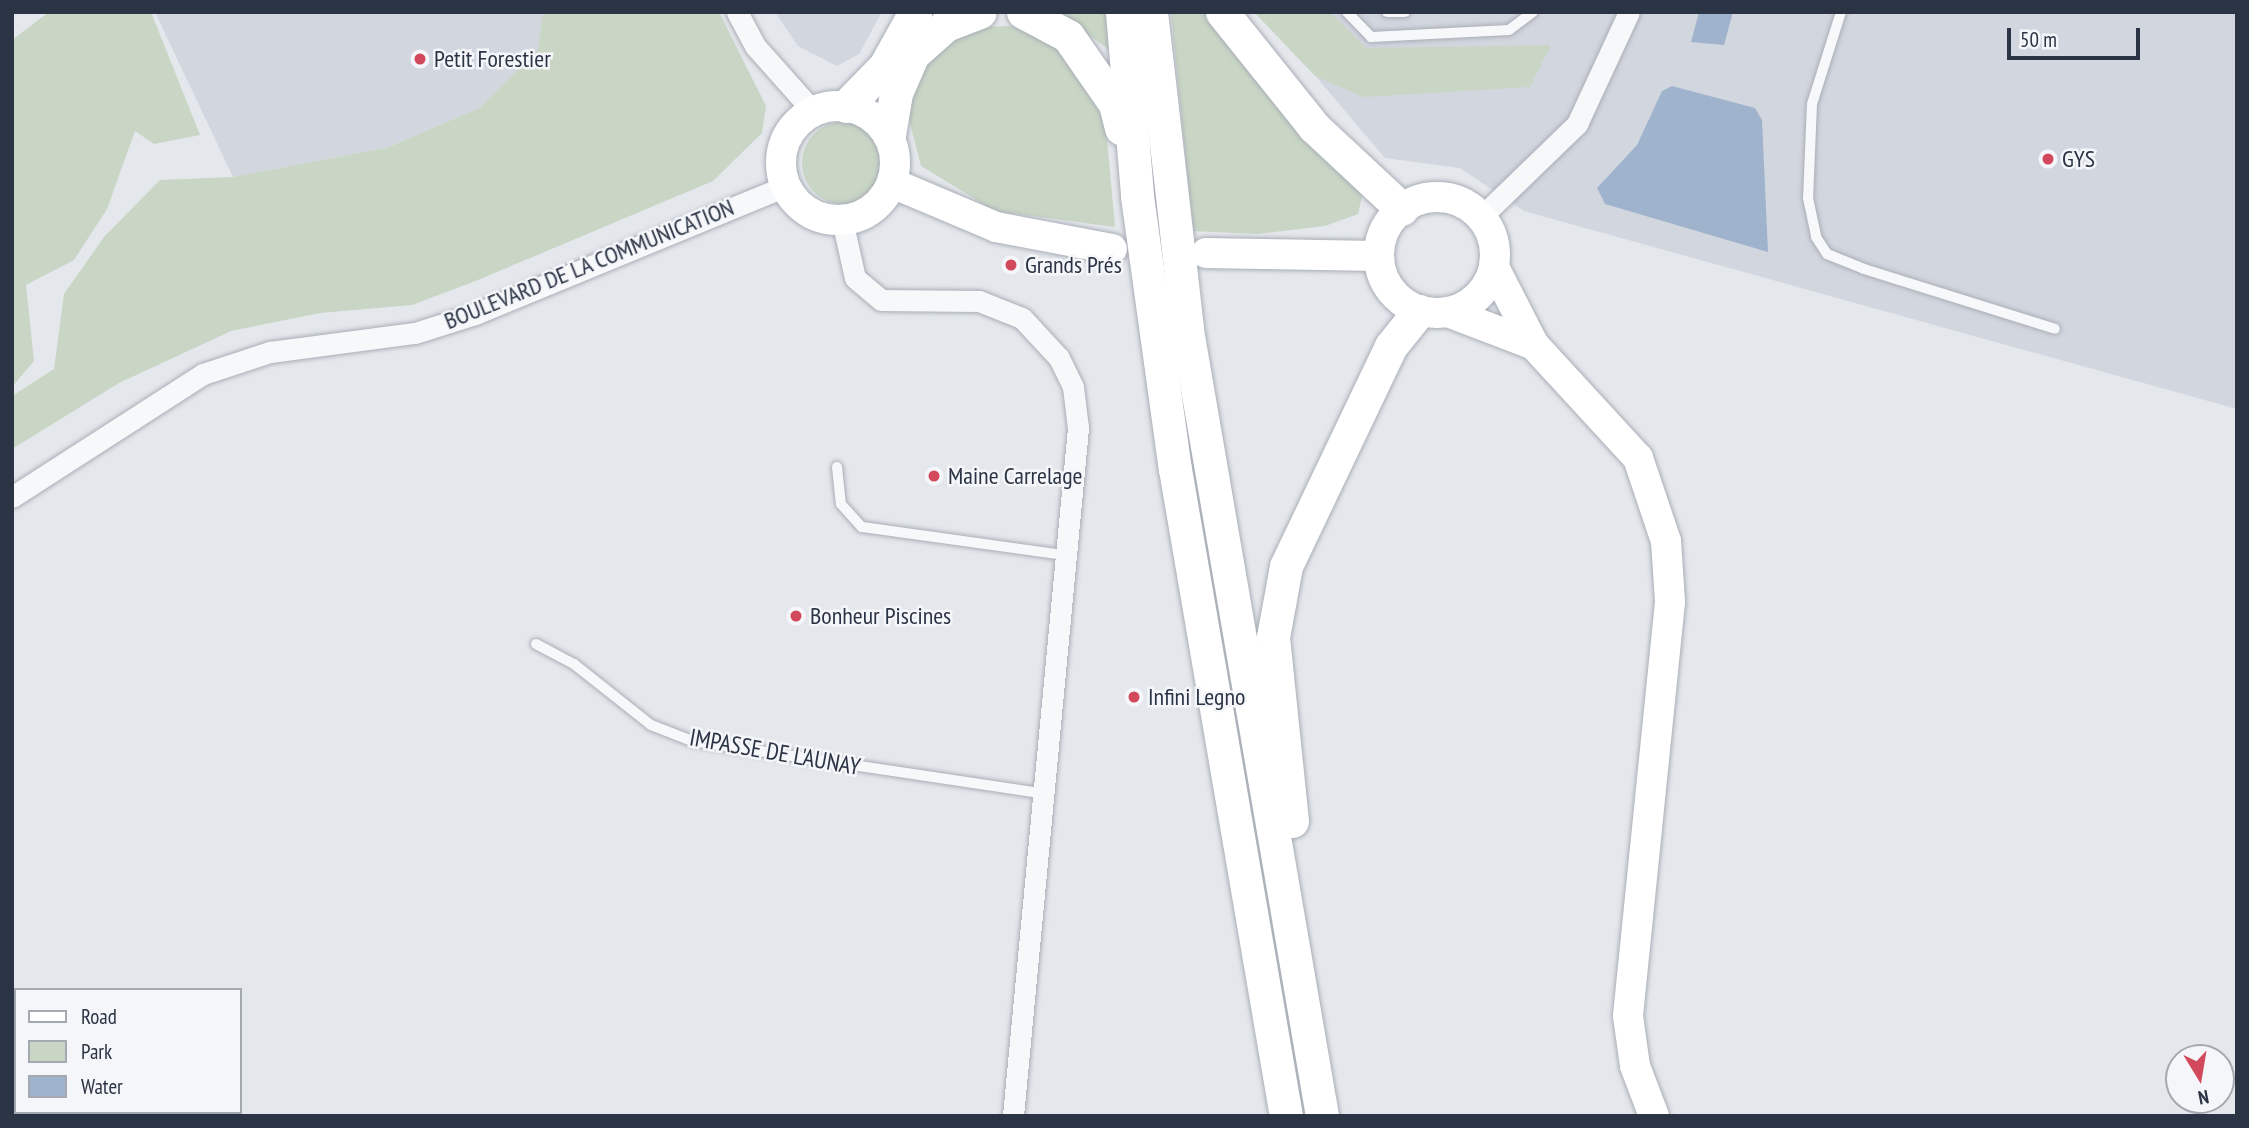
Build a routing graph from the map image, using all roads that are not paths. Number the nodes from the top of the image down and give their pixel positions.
1 (737, 12) edge
2 (915, 12) edge
3 (980, 12) edge
4 (1023, 12) edge
5 (1122, 12) edge
6 (1151, 12) edge
7 (1222, 12) edge
8 (1347, 12) edge
9 (1387, 12) edge
10 (1405, 12) edge
11 (1533, 12) edge
12 (1629, 12) edge
13 (1841, 12) edge
14 (846, 106) junction
15 (813, 111) junction
16 (888, 135) junction
17 (892, 183) junction
18 (786, 186) junction
19 (1137, 197) junction
20 (1402, 209) junction
21 (1481, 217) junction
22 (842, 220) junction
23 (1112, 249) dead end
24 (1206, 253) dead end
25 (1378, 256) junction
26 (1494, 267) junction
27 (1433, 311) junction
28 (2055, 329) dead end
29 (1534, 345) junction
30 (837, 467) dead end
31 (12, 497) edge
32 (1065, 555) junction
33 (536, 644) dead end
34 (1040, 793) junction
35 (1013, 1116) edge
36 (1286, 1116) edge
37 (1324, 1116) edge
38 (1654, 1116) edge

1 - 15 street
2 - 14 main road
3 - 16 main road
4 - 19 main road
5 - 19 main road
6 - 37 main road
7 - 20 main road
8 - 11 lane
9 - 10 lane
12 - 21 street
13 - 28 lane
14 - 15 street
14 - 16 street
15 - 18 street
16 - 17 street
17 - 22 street
17 - 23 street
18 - 22 street
18 - 31 street, BOULEVARD DE LA COMMUNICATION
19 - 36 main road
20 - 21 street
20 - 25 street
21 - 26 street
22 - 32 street
24 - 25 street
25 - 27 street
26 - 27 street
26 - 29 street
27 - 29 street
27 - 37 main road
29 - 38 street
30 - 32 lane
32 - 34 street
33 - 34 lane, IMPASSE DE L'AUNAY
34 - 35 street

